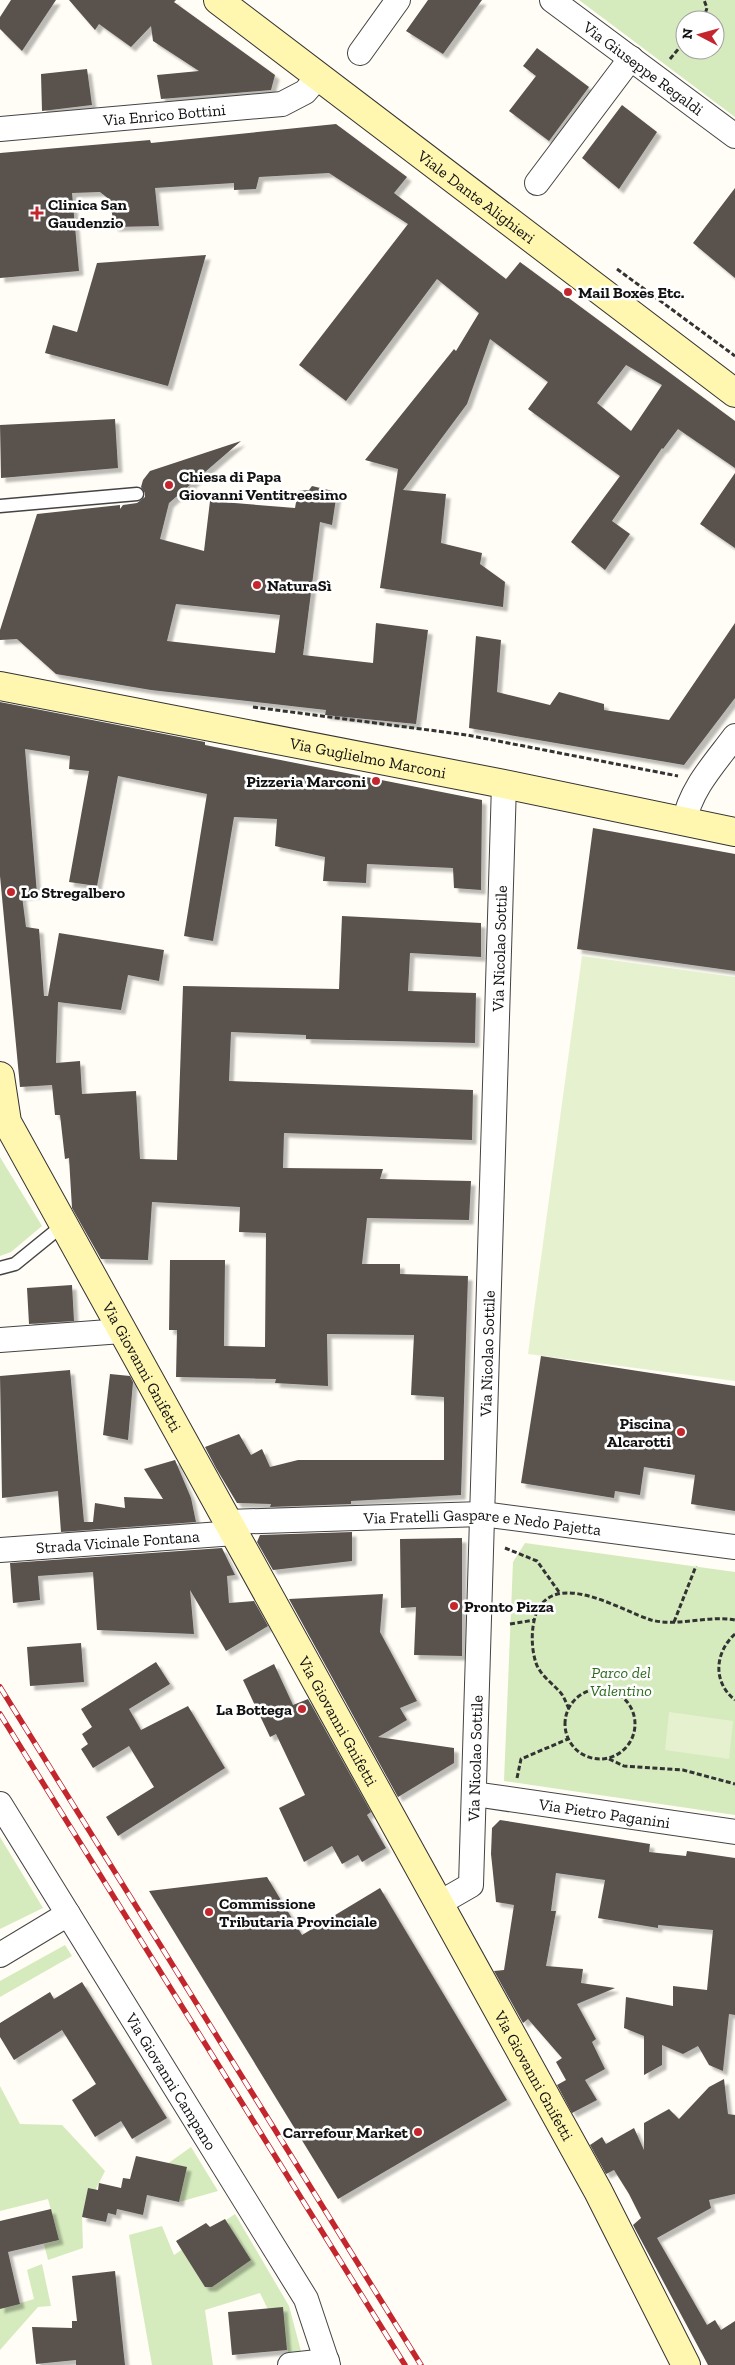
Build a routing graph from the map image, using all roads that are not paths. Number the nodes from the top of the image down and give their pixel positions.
1 (218, 0) edge
2 (398, 0) edge
3 (552, 0) edge
4 (360, 53) dead end
5 (631, 58) junction
6 (319, 76) junction
7 (0, 130) edge
8 (735, 136) edge
9 (537, 183) dead end
10 (735, 393) edge
11 (137, 494) dead end
12 (0, 506) edge
13 (0, 686) edge
14 (735, 736) edge
15 (504, 784) junction
16 (684, 823) junction
17 (735, 832) edge
18 (0, 1076) edge
19 (63, 1225) junction
20 (0, 1268) edge
21 (122, 1331) junction
22 (0, 1340) edge
23 (482, 1514) junction
24 (232, 1528) junction
25 (735, 1546) edge
26 (0, 1550) edge
27 (474, 1794) junction
28 (0, 1804) edge
29 (735, 1832) edge
30 (438, 1904) junction
31 (68, 1914) junction
32 (0, 1955) edge
33 (328, 2363) edge
34 (290, 2365) edge
35 (686, 2365) edge

1 - 6 street, Viale Dante Alighieri
2 - 4 street
3 - 5 street, Via Giuseppe Regaldi
5 - 8 street, Via Giuseppe Regaldi
5 - 9 street
6 - 7 street, Via Enrico Bottini
6 - 10 street, Viale Dante Alighieri
11 - 12 lane
13 - 15 street, Via Guglielmo Marconi
14 - 16 street
15 - 16 street, Via Guglielmo Marconi
15 - 23 street, Via Nicolao Sottile
16 - 17 street, Via Guglielmo Marconi
18 - 19 street, Via Giovanni Gnifetti
19 - 20 lane
19 - 21 street, Via Giovanni Gnifetti
21 - 22 street
21 - 24 street, Via Giovanni Gnifetti
23 - 24 street, Via Fratelli Gaspare e Nedo Pajetta
23 - 25 street, Via Fratelli Gaspare e Nedo Pajetta
23 - 27 street, Via Nicolao Sottile
24 - 26 street, Strada Vicinale Fontana
24 - 30 street, Via Giovanni Gnifetti
27 - 29 street, Via Pietro Paganini
27 - 30 street, Via Nicolao Sottile
28 - 31 street, Via Giovanni Campano
30 - 35 street, Via Giovanni Gnifetti
31 - 32 street
31 - 33 street, Via Giovanni Campano
33 - 34 street

